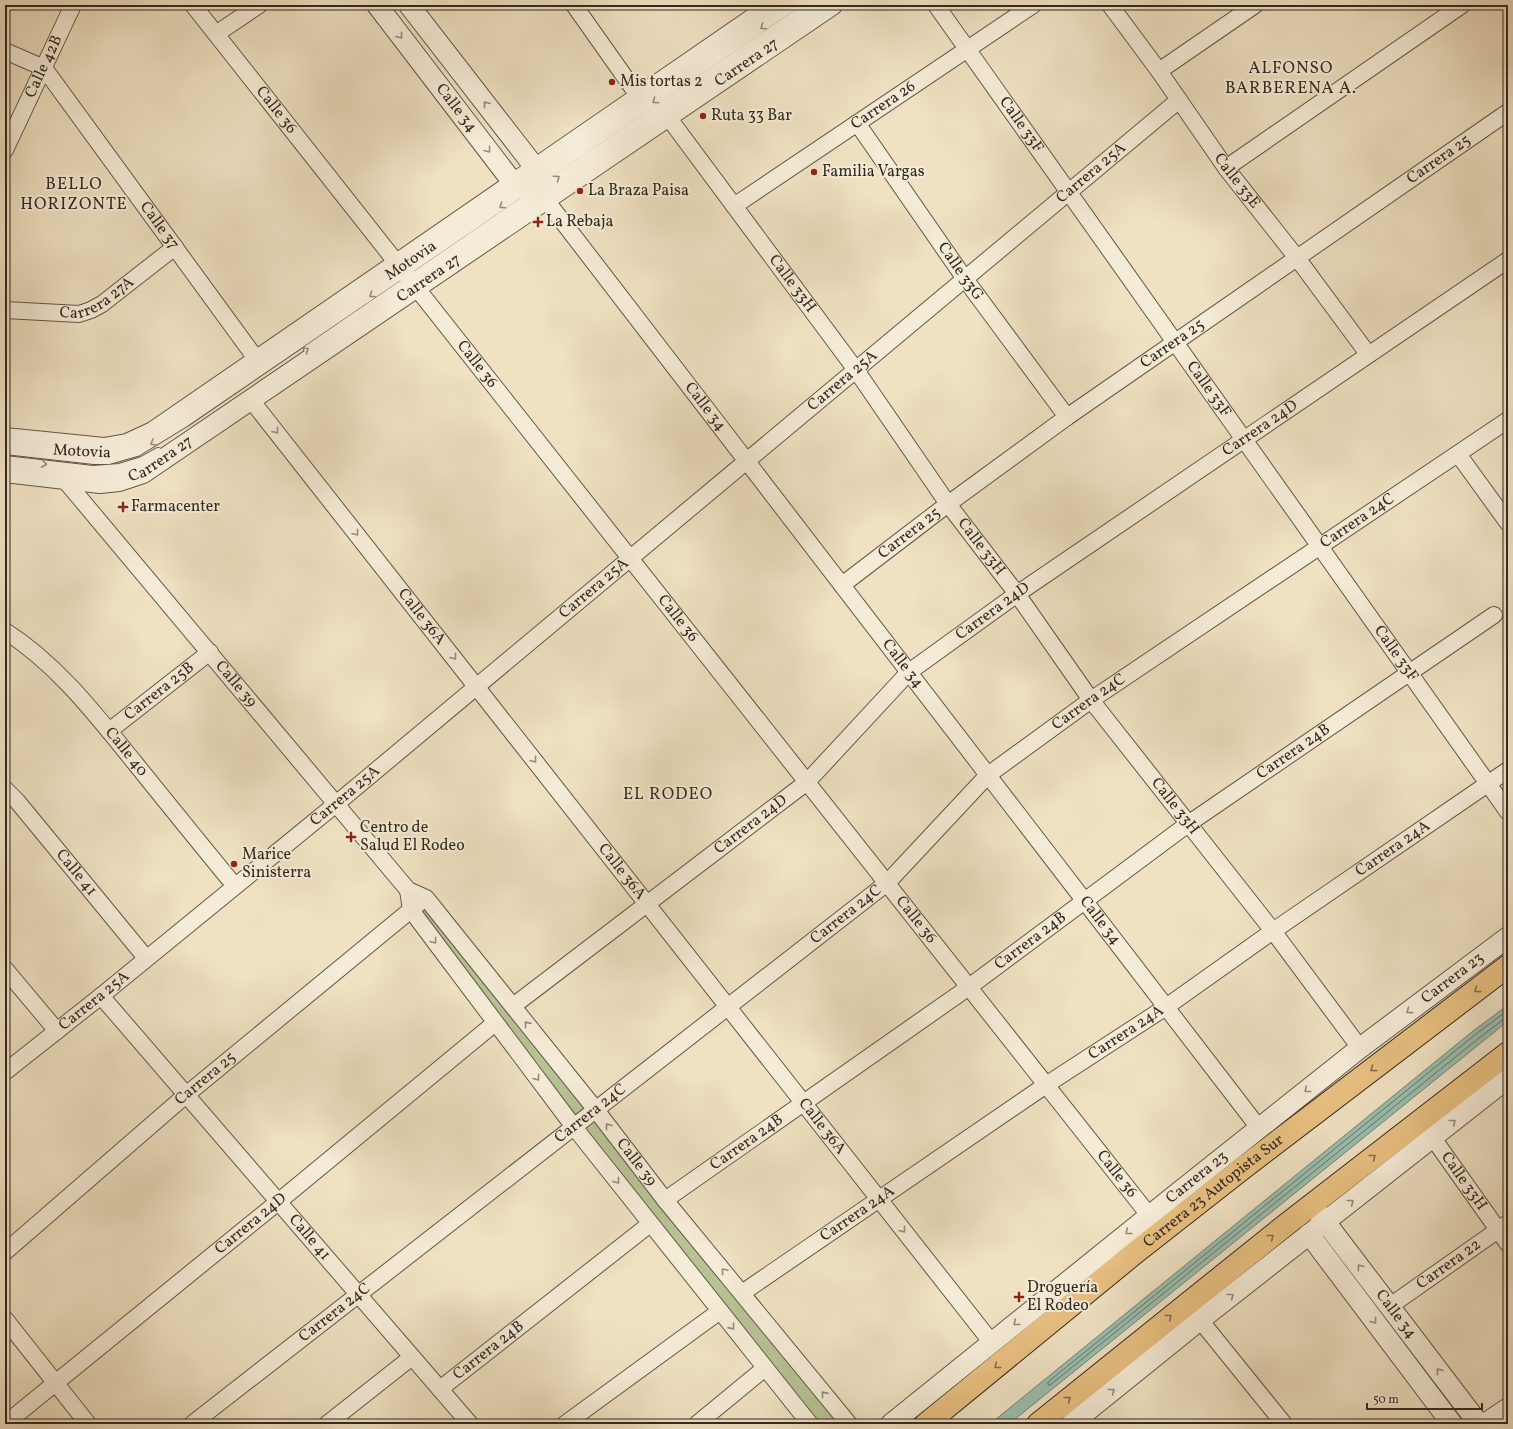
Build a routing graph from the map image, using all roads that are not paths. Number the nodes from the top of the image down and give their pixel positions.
1 (73, 5) edge
2 (193, 5) edge
3 (259, 5) edge
4 (377, 5) edge
5 (409, 5) edge
6 (574, 5) edge
7 (773, 5) edge
8 (795, 5) edge
9 (809, 5) edge
10 (832, 5) edge
11 (936, 5) edge
12 (1033, 5) edge
13 (1110, 5) edge
14 (1255, 5) edge
15 (1462, 5) edge
16 (216, 34) junction
17 (967, 49) junction
18 (5, 51) edge
19 (44, 68) junction
20 (1159, 71) junction
21 (639, 97) junction
22 (1179, 100) junction
23 (1508, 112) edge
24 (668, 117) junction
25 (857, 123) junction
26 (5, 150) edge
27 (1226, 168) junction
28 (534, 186) junction
29 (1069, 192) junction
30 (734, 206) junction
31 (175, 247) junction
32 (1297, 258) junction
33 (1508, 260) edge
34 (407, 276) junction
35 (965, 279) junction
36 (5, 310) edge
37 (1175, 342) junction
38 (300, 354) dead end
39 (1368, 354) junction
40 (257, 360) junction
41 (856, 370) junction
42 (252, 400) junction
43 (1067, 417) junction
44 (1508, 420) edge
45 (5, 438) edge
46 (1243, 439) junction
47 (165, 448) dead end
48 (5, 450) edge
49 (1458, 454) junction
50 (5, 460) edge
51 (747, 460) junction
52 (5, 472) edge
53 (63, 478) junction
54 (948, 504) junction
55 (1508, 523) edge
56 (1320, 547) junction
57 (630, 558) junction
58 (842, 585) junction
59 (1017, 594) junction
60 (1494, 615) dead end
61 (5, 631) edge
62 (210, 652) junction
63 (909, 672) junction
64 (1409, 673) junction
65 (476, 686) junction
66 (1091, 700) junction
67 (109, 731) junction
68 (1508, 770) edge
69 (988, 775) junction
70 (807, 782) junction
71 (1488, 784) junction
72 (5, 789) edge
73 (336, 804) junction
74 (1508, 812) edge
75 (1188, 824) junction
76 (887, 883) junction
77 (235, 886) junction
78 (408, 890) junction
79 (426, 898) junction
80 (1086, 902) junction
81 (646, 903) junction
82 (410, 910) junction
83 (1273, 930) junction
84 (1508, 937) edge
85 (146, 958) junction
86 (1508, 966) edge
87 (5, 969) edge
88 (969, 987) junction
89 (101, 996) junction
90 (513, 1006) junction
91 (728, 1007) junction
92 (1166, 1007) junction
93 (495, 1023) junction
94 (56, 1031) junction
95 (1360, 1048) junction
96 (1508, 1054) edge
97 (5, 1072) edge
98 (1508, 1078) edge
99 (1046, 1085) junction
100 (186, 1095) junction
101 (803, 1103) junction
102 (596, 1110) junction
103 (574, 1127) junction
104 (1259, 1128) junction
105 (1433, 1138) junction
106 (879, 1199) junction
107 (665, 1200) junction
108 (278, 1202) junction
109 (1312, 1204) junction
110 (1325, 1221) junction
111 (650, 1224) junction
112 (1156, 1224) junction
113 (1503, 1227) edge
114 (1309, 1234) junction
115 (1508, 1244) edge
116 (5, 1252) edge
117 (742, 1292) junction
118 (359, 1295) junction
119 (1390, 1306) junction
120 (720, 1311) junction
121 (5, 1320) edge
122 (1200, 1320) junction
123 (992, 1343) junction
124 (412, 1356) junction
125 (766, 1368) junction
126 (55, 1383) junction
127 (440, 1389) junction
128 (1508, 1406) edge
129 (5, 1424) edge
130 (88, 1424) edge
131 (192, 1424) edge
132 (327, 1424) edge
133 (470, 1424) edge
134 (565, 1424) edge
135 (696, 1424) edge
136 (810, 1424) edge
137 (849, 1424) edge
138 (891, 1424) edge
139 (926, 1424) edge
140 (1038, 1424) edge
141 (1071, 1424) edge
142 (1284, 1424) edge
143 (1452, 1424) edge
144 (1480, 1424) edge

1 - 19 street, Calle 42B
2 - 16 street, Calle 36
3 - 16 street
4 -> 28 street, Calle 34
28 -> 5 street, Calle 34
6 - 21 street
7 - 21 street, Carrera 27
8 -> 28 lane
28 -> 9 lane
10 - 24 street, Carrera 27
11 - 17 street, Calle 33F
12 - 17 street, Carrera 26
13 - 20 street, Calle 33E
14 - 20 street
15 - 27 street
16 - 34 street, Calle 36
17 - 25 street, Carrera 26
17 - 29 street, Calle 33F
18 - 19 street
19 - 26 street, Calle 42B
19 - 31 street, Calle 37
20 - 22 street, Calle 33E
21 - 28 street, Carrera 27
22 - 27 street, Calle 33E
22 - 29 street, Carrera 25A
23 - 32 street, Carrera 25
24 - 28 street, Carrera 27
24 - 30 street, Calle 33H
25 - 30 street, Carrera 26
25 - 35 street, Calle 33G
27 - 32 street, Calle 33E
28 - 34 street, Carrera 27
28 - 34 street, Carrera 27
28 - 51 street, Calle 34
29 - 35 street, Carrera 25A
29 - 37 street, Calle 33F
30 - 41 street, Calle 33H
31 - 36 street, Carrera 27A
31 - 40 street, Calle 37
32 - 37 street, Carrera 25
32 - 39 street, Calle 33E
33 - 39 street, Carrera 24D
38 -> 34 lane, Motovia
34 - 40 street, Carrera 27
34 - 42 street, Carrera 27
34 -> 48 lane, Motovia
34 - 57 street, Calle 36
35 - 41 street, Carrera 25A
35 - 43 street, Calle 33G
37 - 43 street, Carrera 25
37 - 46 street, Calle 33F
39 - 46 street, Carrera 24D
40 - 45 street, Carrera 27
41 - 51 street, Carrera 25A
41 - 54 street, Calle 33H
42 - 53 street, Carrera 27
42 -> 65 street, Calle 36A
43 - 54 street, Carrera 25
44 - 49 street, Carrera 24C
46 - 56 street, Calle 33F
46 - 59 street, Carrera 24D
50 -> 47 lane, Motovia
49 - 55 street
49 - 56 street, Carrera 24C
51 - 57 street, Carrera 25A
51 - 58 street, Calle 34
52 - 53 street, Carrera 27
53 - 62 street, Calle 39
54 - 58 street, Carrera 25
54 - 59 street, Calle 33H
56 - 64 street, Calle 33F
56 - 66 street, Carrera 24C
57 - 65 street, Carrera 25A
57 - 70 street, Calle 36
58 - 63 street, Calle 34
59 - 63 street, Carrera 24D
59 - 66 street, Calle 33H
60 - 64 street, Carrera 24B
61 - 67 street, Calle 40
62 - 67 street, Carrera 25B
62 - 73 street, Calle 39
63 - 69 street, Calle 34
63 - 70 street, Carrera 24D
64 - 71 street, Calle 33F
64 - 75 street, Carrera 24B
65 - 73 street, Carrera 25A
65 -> 81 street, Calle 36A
66 - 69 street, Carrera 24C
66 - 75 street, Calle 33H
67 - 77 street, Calle 40
68 - 71 street, Carrera 24A
69 - 76 street, Carrera 24C
69 - 80 street, Calle 34
70 - 76 street, Calle 36
70 - 81 street, Carrera 24D
71 - 74 street, Calle 33F
71 - 83 street, Carrera 24A
72 - 85 street, Calle 41
73 - 77 street, Carrera 25A
73 - 78 street, Calle 39
75 - 80 street, Carrera 24B
75 - 83 street, Calle 33H
76 - 88 street, Calle 36
76 - 91 street, Carrera 24C
77 - 85 street, Carrera 25A
78 - 79 street, Calle 39
78 - 82 street
79 - 82 street
79 - 90 street, Calle 39
80 - 88 street, Carrera 24B
80 - 92 street, Calle 34
81 - 90 street, Carrera 24D
81 - 91 street, Calle 36A
82 -> 93 street, Calle 39
82 - 100 street, Carrera 25
83 - 92 street, Carrera 24A
83 - 95 street, Calle 33H
84 -> 95 street, Carrera 23
85 - 89 street, Carrera 25A
86 -> 112 main road, Carrera 23 Autopista Sur
87 - 94 street
88 - 99 street, Calle 36
88 - 101 street, Carrera 24B
89 - 94 street, Carrera 25A
89 - 100 street, Calle 41
102 -> 90 street, Calle 39
91 - 101 street, Calle 36A
91 - 102 street, Carrera 24C
92 - 99 street, Carrera 24A
92 - 104 street, Calle 34
93 -> 103 street, Calle 39
93 - 108 street, Carrera 24D
94 - 97 street, Carrera 25A
95 -> 104 street, Carrera 23
109 -> 96 main road
105 -> 98 street
99 - 106 street, Carrera 24A
99 - 112 street, Calle 36
100 - 108 street, Calle 41
100 - 116 street, Carrera 25
101 - 106 street, Calle 36A
101 - 107 street, Carrera 24B
102 - 103 street, Carrera 24C
107 -> 102 street, Calle 39
103 -> 111 street, Calle 39
103 - 118 street, Carrera 24C
104 - 112 street, Carrera 23
110 -> 105 street
105 - 113 street, Calle 33H
106 - 117 street, Carrera 24A
106 -> 123 street, Calle 36A
117 -> 107 street, Calle 39
108 - 118 street, Calle 41
108 - 126 street, Carrera 24D
109 - 110 street, Calle 34
140 -> 109 main road
110 - 114 street
119 -> 110 street, Calle 34
111 - 120 street, Calle 39
111 - 127 street, Carrera 24B
112 -> 123 street, Carrera 23
112 -> 139 main road, Carrera 23 Autopista Sur
113 - 115 street, Calle 33H
113 - 119 street, Carrera 22
122 -> 114 street
114 -> 143 street, Calle 34
137 -> 117 street, Calle 39
118 - 124 street, Calle 41
118 - 131 street, Carrera 24C
144 -> 119 street, Calle 34
120 -> 125 street, Calle 39
120 - 134 street
121 - 126 street
141 -> 122 street
122 - 142 street
123 - 138 street, Carrera 23
124 - 127 street, Calle 41
124 - 132 street
125 - 135 street
125 - 136 street, Calle 39
126 - 129 street, Carrera 24D
126 - 130 street
127 - 133 street, Calle 41
128 - 144 street

